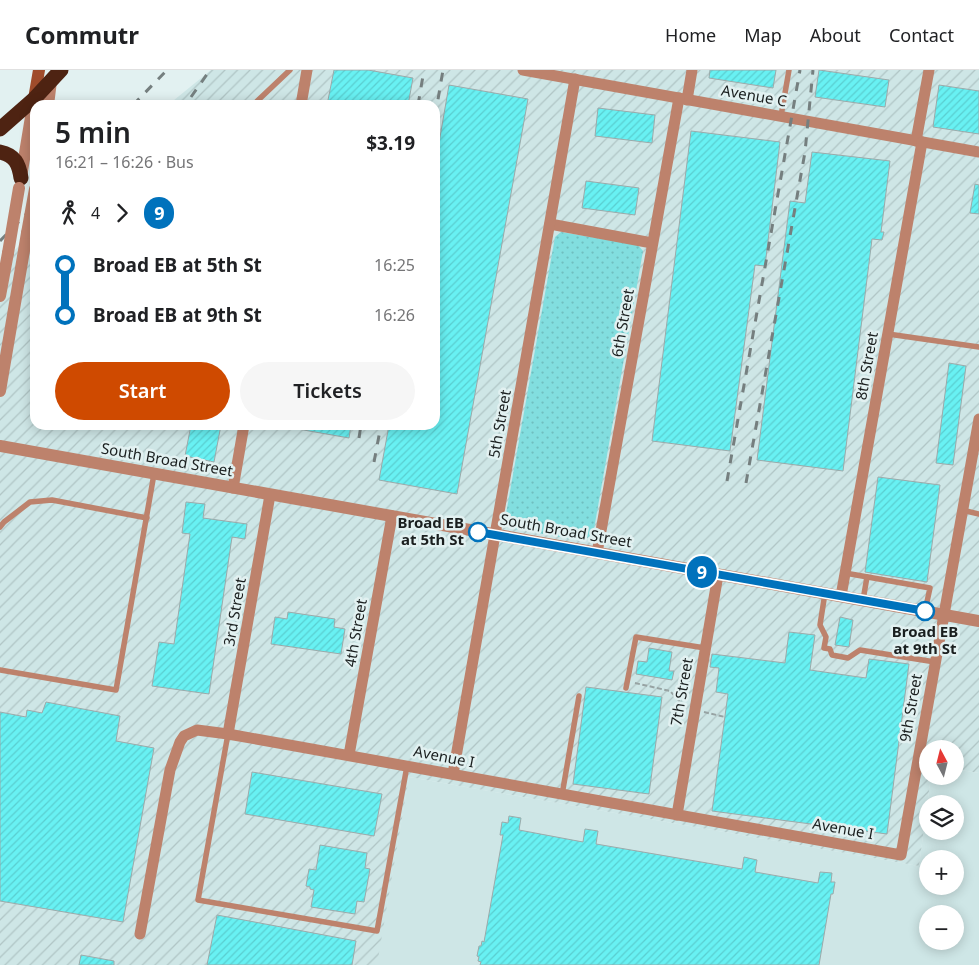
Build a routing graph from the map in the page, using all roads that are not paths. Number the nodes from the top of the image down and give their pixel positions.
1 (39, 70) edge
2 (290, 70) edge
3 (308, 70) edge
4 (524, 70) edge
5 (692, 70) edge
6 (790, 70) edge
7 (929, 70) edge
8 (55, 74) edge
9 (575, 79) junction
10 (683, 99) junction
11 (41, 100) edge
12 (42, 100) edge
13 (258, 100) edge
14 (302, 100) edge
15 (30, 109) edge
16 (781, 116) junction
17 (0, 129) edge
18 (919, 141) junction
19 (30, 144) edge
20 (0, 152) edge
21 (979, 152) edge
22 (20, 183) junction
23 (30, 216) edge
24 (550, 224) junction
25 (652, 243) junction
26 (0, 296) edge
27 (888, 334) junction
28 (979, 347) edge
29 (0, 392) edge
30 (979, 419) edge
31 (243, 430) edge
32 (0, 446) edge
33 (154, 474) junction
34 (233, 488) junction
35 (270, 495) junction
36 (962, 510) junction
37 (979, 514) edge
38 (392, 516) junction
39 (146, 518) junction
40 (0, 527) edge
41 (495, 535) junction
42 (597, 553) junction
43 (845, 573) junction
44 (718, 575) junction
45 (868, 577) junction
46 (825, 594) junction
47 (841, 596) junction
48 (863, 600) junction
49 (925, 611) junction
50 (943, 614) junction
51 (979, 621) edge
52 (705, 648) junction
53 (934, 662) junction
54 (0, 670) edge
55 (627, 685) road end
56 (579, 696) dead end
57 (228, 734) junction
58 (349, 755) junction
59 (406, 766) junction
60 (453, 774) junction
61 (562, 795) junction
62 (677, 815) junction
63 (901, 855) joint
64 (140, 934) dead end

1 - 11 main road
2 - 13 lane
3 - 14 street
4 - 9 street, Avenue C
5 - 10 street, 6th Street
6 - 16 lane
7 - 18 street, 8th Street
8 - 12 highway
9 - 10 street, Avenue C
9 - 24 street, 5th Street
10 - 16 street, Avenue C
10 - 25 street, 6th Street
15 - 17 highway
16 - 18 street, Avenue C
18 - 21 street, Avenue C
18 - 27 street, 8th Street
19 - 22 street
20 - 22 highway
22 - 26 street, bridge
23 - 29 street, bridge
24 - 25 street
24 - 41 street, 5th Street
25 - 42 street, 6th Street
27 - 28 lane
27 - 43 street, 8th Street
30 - 36 street, 9th Street
31 - 34 street
32 - 33 street, South Broad Street
33 - 34 street, South Broad Street
33 - 39 lane
34 - 35 street, South Broad Street
35 - 38 street, South Broad Street
35 - 57 street, 3rd Street
36 - 37 lane
36 - 50 street, 9th Street
38 - 41 street, South Broad Street
38 - 58 street, 4th Street
39 - 40 lane
39 - 54 lane
41 - 42 street, South Broad Street
41 - 60 street, 5th Street
42 - 44 street, South Broad Street
43 - 45 lane
43 - 47 street, 8th Street
44 - 46 street, South Broad Street
44 - 52 street, 7th Street
45 - 48 lane
45 - 49 lane
46 - 47 street, South Broad Street
46 - 53 lane
47 - 48 street, South Broad Street
48 - 49 street, South Broad Street
49 - 50 street, South Broad Street
50 - 51 street, South Broad Street
50 - 53 street, 9th Street
52 - 55 lane
52 - 62 street, 7th Street
53 - 63 street, 9th Street
56 - 61 lane
57 - 58 street, Avenue I
57 - 59 lane
57 - 64 street, Avenue I
58 - 59 street, Avenue I
59 - 60 street, Avenue I
60 - 61 street, Avenue I
61 - 62 street, Avenue I
62 - 63 street, Avenue I

